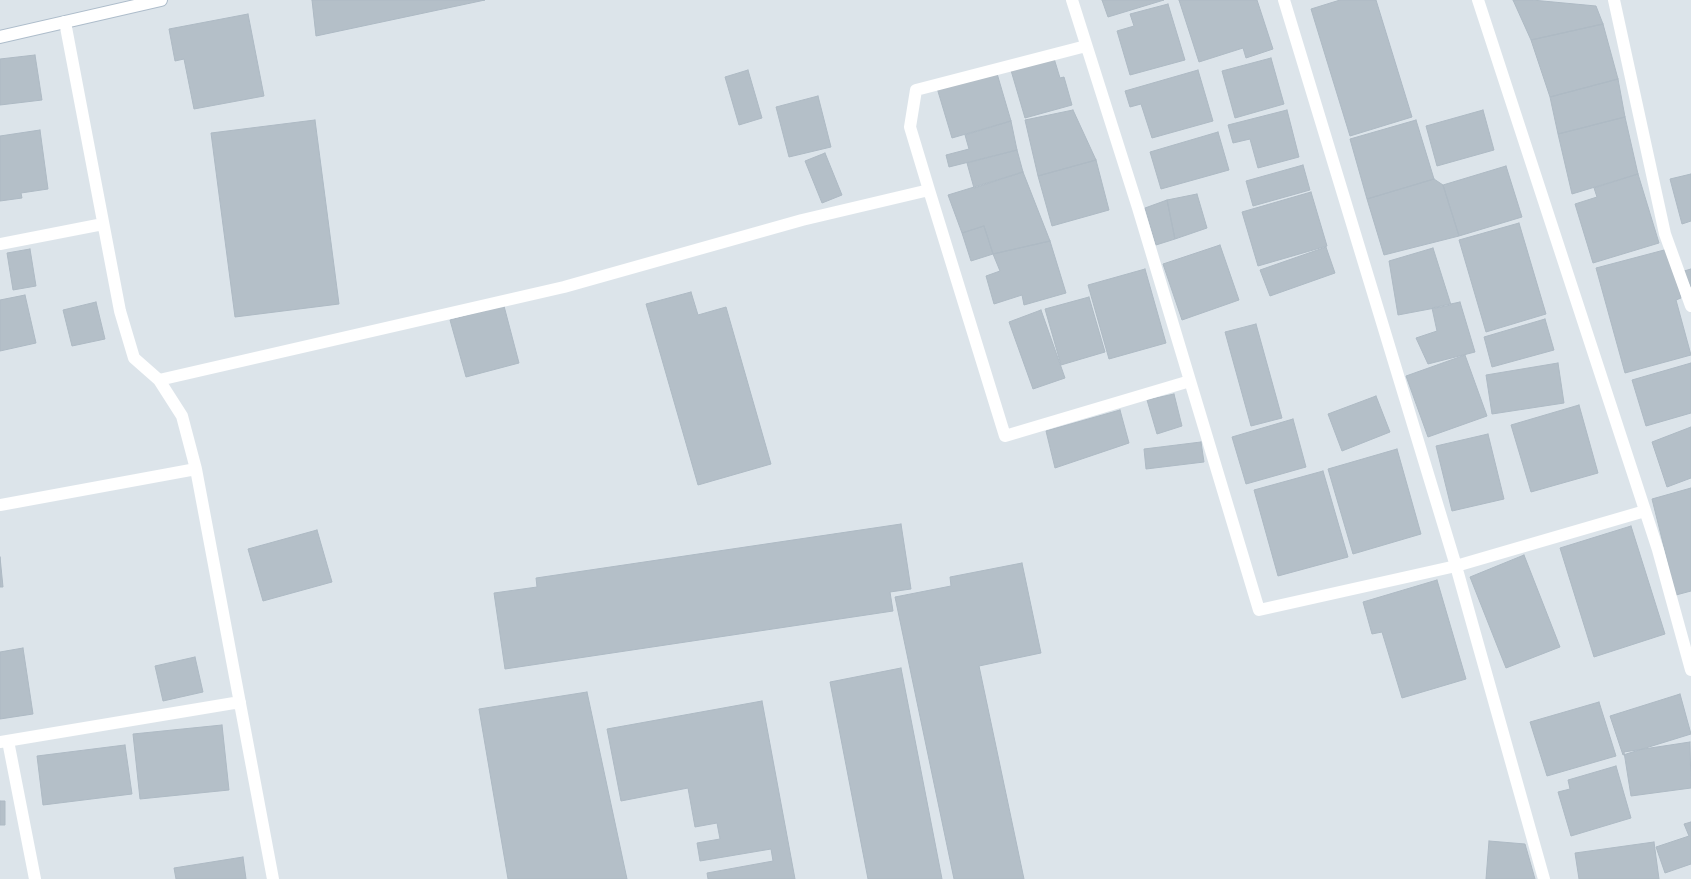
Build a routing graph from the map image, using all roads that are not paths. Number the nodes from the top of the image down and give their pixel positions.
1 (161, 0) edge
2 (1072, 0) edge
3 (1284, 0) edge
4 (1478, 0) edge
5 (1614, 0) edge
6 (65, 22) junction
7 (0, 37) edge
8 (1086, 46) junction
9 (929, 190) junction
10 (104, 224) junction
11 (0, 244) edge
12 (1691, 306) edge
13 (159, 380) junction
14 (1190, 381) junction
15 (196, 469) junction
16 (0, 505) edge
17 (1645, 511) junction
18 (1456, 566) junction
19 (1691, 670) edge
20 (240, 702) junction
21 (4, 741) edge
22 (35, 879) edge
23 (273, 879) edge
24 (1544, 879) edge

1 - 6 street
2 - 8 street
3 - 18 street
4 - 17 street
5 - 12 street
6 - 7 street
6 - 10 street
8 - 9 street
8 - 14 street
9 - 13 street
9 - 14 street
10 - 11 street
10 - 13 street
13 - 15 street
14 - 18 street
15 - 16 street
15 - 20 street
17 - 18 street
17 - 19 street
18 - 24 street
20 - 21 street
20 - 23 street
21 - 22 street

